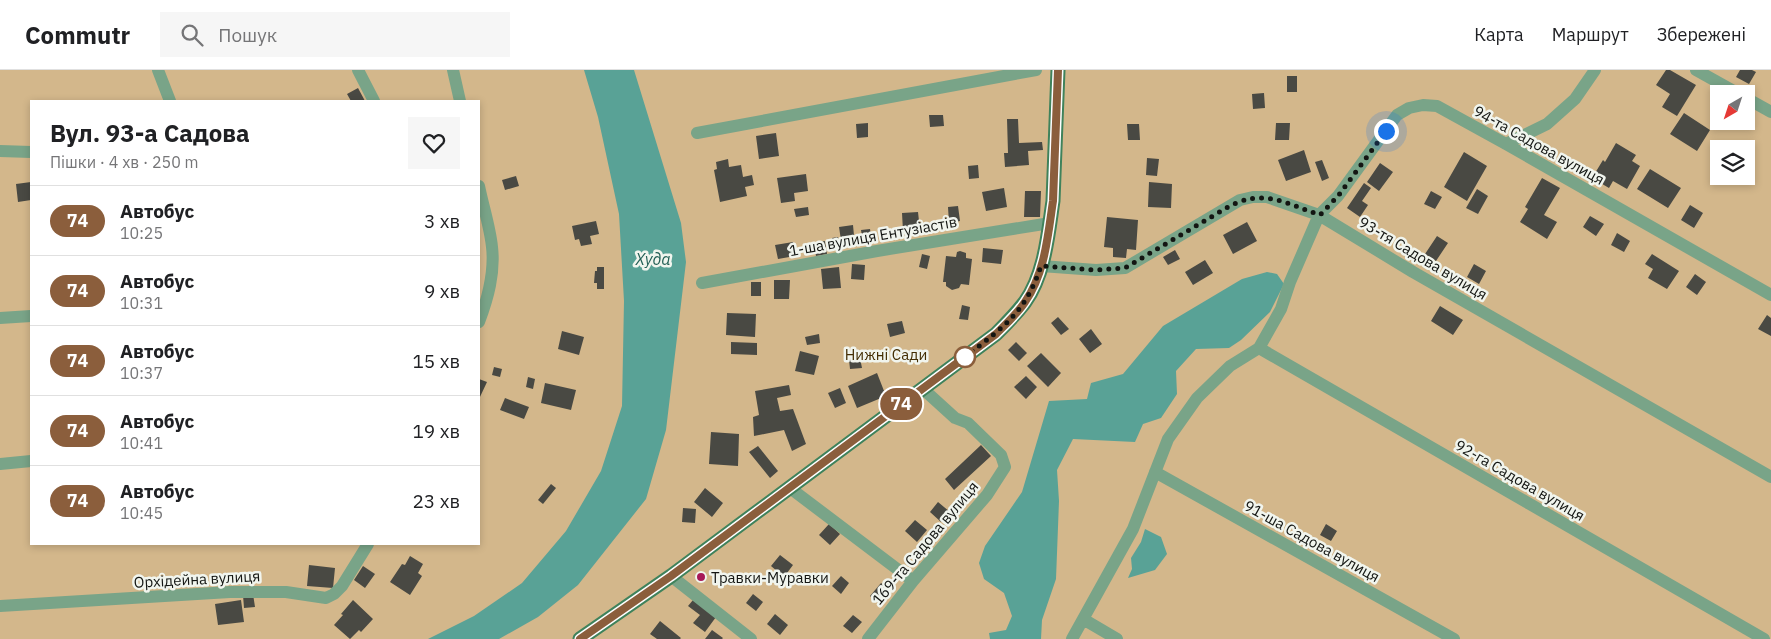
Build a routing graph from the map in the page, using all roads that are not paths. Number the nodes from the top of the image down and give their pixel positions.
1 (158, 70) edge
2 (358, 70) edge
3 (453, 70) edge
4 (1036, 70) edge
5 (1058, 70) edge
6 (1595, 70) edge
7 (1696, 70) edge
8 (1723, 85) edge
9 (170, 100) edge
10 (373, 100) edge
11 (460, 100) edge
12 (1755, 103) edge
13 (1771, 112) edge
14 (697, 133) dead end
15 (1506, 144) junction
16 (0, 151) edge
17 (30, 152) edge
18 (480, 191) edge
19 (1320, 215) junction
20 (1050, 223) junction
21 (1041, 266) junction
22 (702, 283) dead end
23 (1771, 295) edge
24 (30, 316) edge
25 (0, 318) edge
26 (480, 319) edge
27 (1259, 348) junction
28 (922, 388) junction
29 (30, 461) edge
30 (0, 464) edge
31 (1155, 472) junction
32 (1771, 477) edge
33 (790, 488) junction
34 (367, 545) edge
35 (671, 576) junction
36 (914, 581) junction
37 (0, 606) edge
38 (1083, 619) junction
39 (580, 639) edge
40 (751, 639) edge
41 (868, 639) edge
42 (1072, 639) edge
43 (1117, 639) edge
44 (1454, 639) edge
45 (1764, 639) edge

1 - 9 street
2 - 10 street
3 - 11 street
4 - 14 street
5 - 20 street
6 - 15 street
7 - 8 street
12 - 13 street
15 - 19 street, 94-та Садова вулиця
15 - 23 street, 94-та Садова вулиця
16 - 17 street
18 - 26 street
19 - 21 street, 93-тя Садова вулиця
19 - 27 street, 94-та Садова вулиця
19 - 32 street, 93-тя Садова вулиця
20 - 21 street
20 - 22 street, 1-ша вулиця Ентузіастів
21 - 28 street
24 - 25 street
27 - 31 street
27 - 45 street, 92-га Садова вулиця
28 - 33 street
28 - 36 street, 169-та Садова вулиця
29 - 30 street
31 - 38 street
31 - 44 street, 91-ша Садова вулиця
33 - 35 street
33 - 36 street
34 - 37 street, Орхідейна вулиця
35 - 39 street
35 - 40 street
36 - 41 street, 169-та Садова вулиця
38 - 42 street
38 - 43 street

